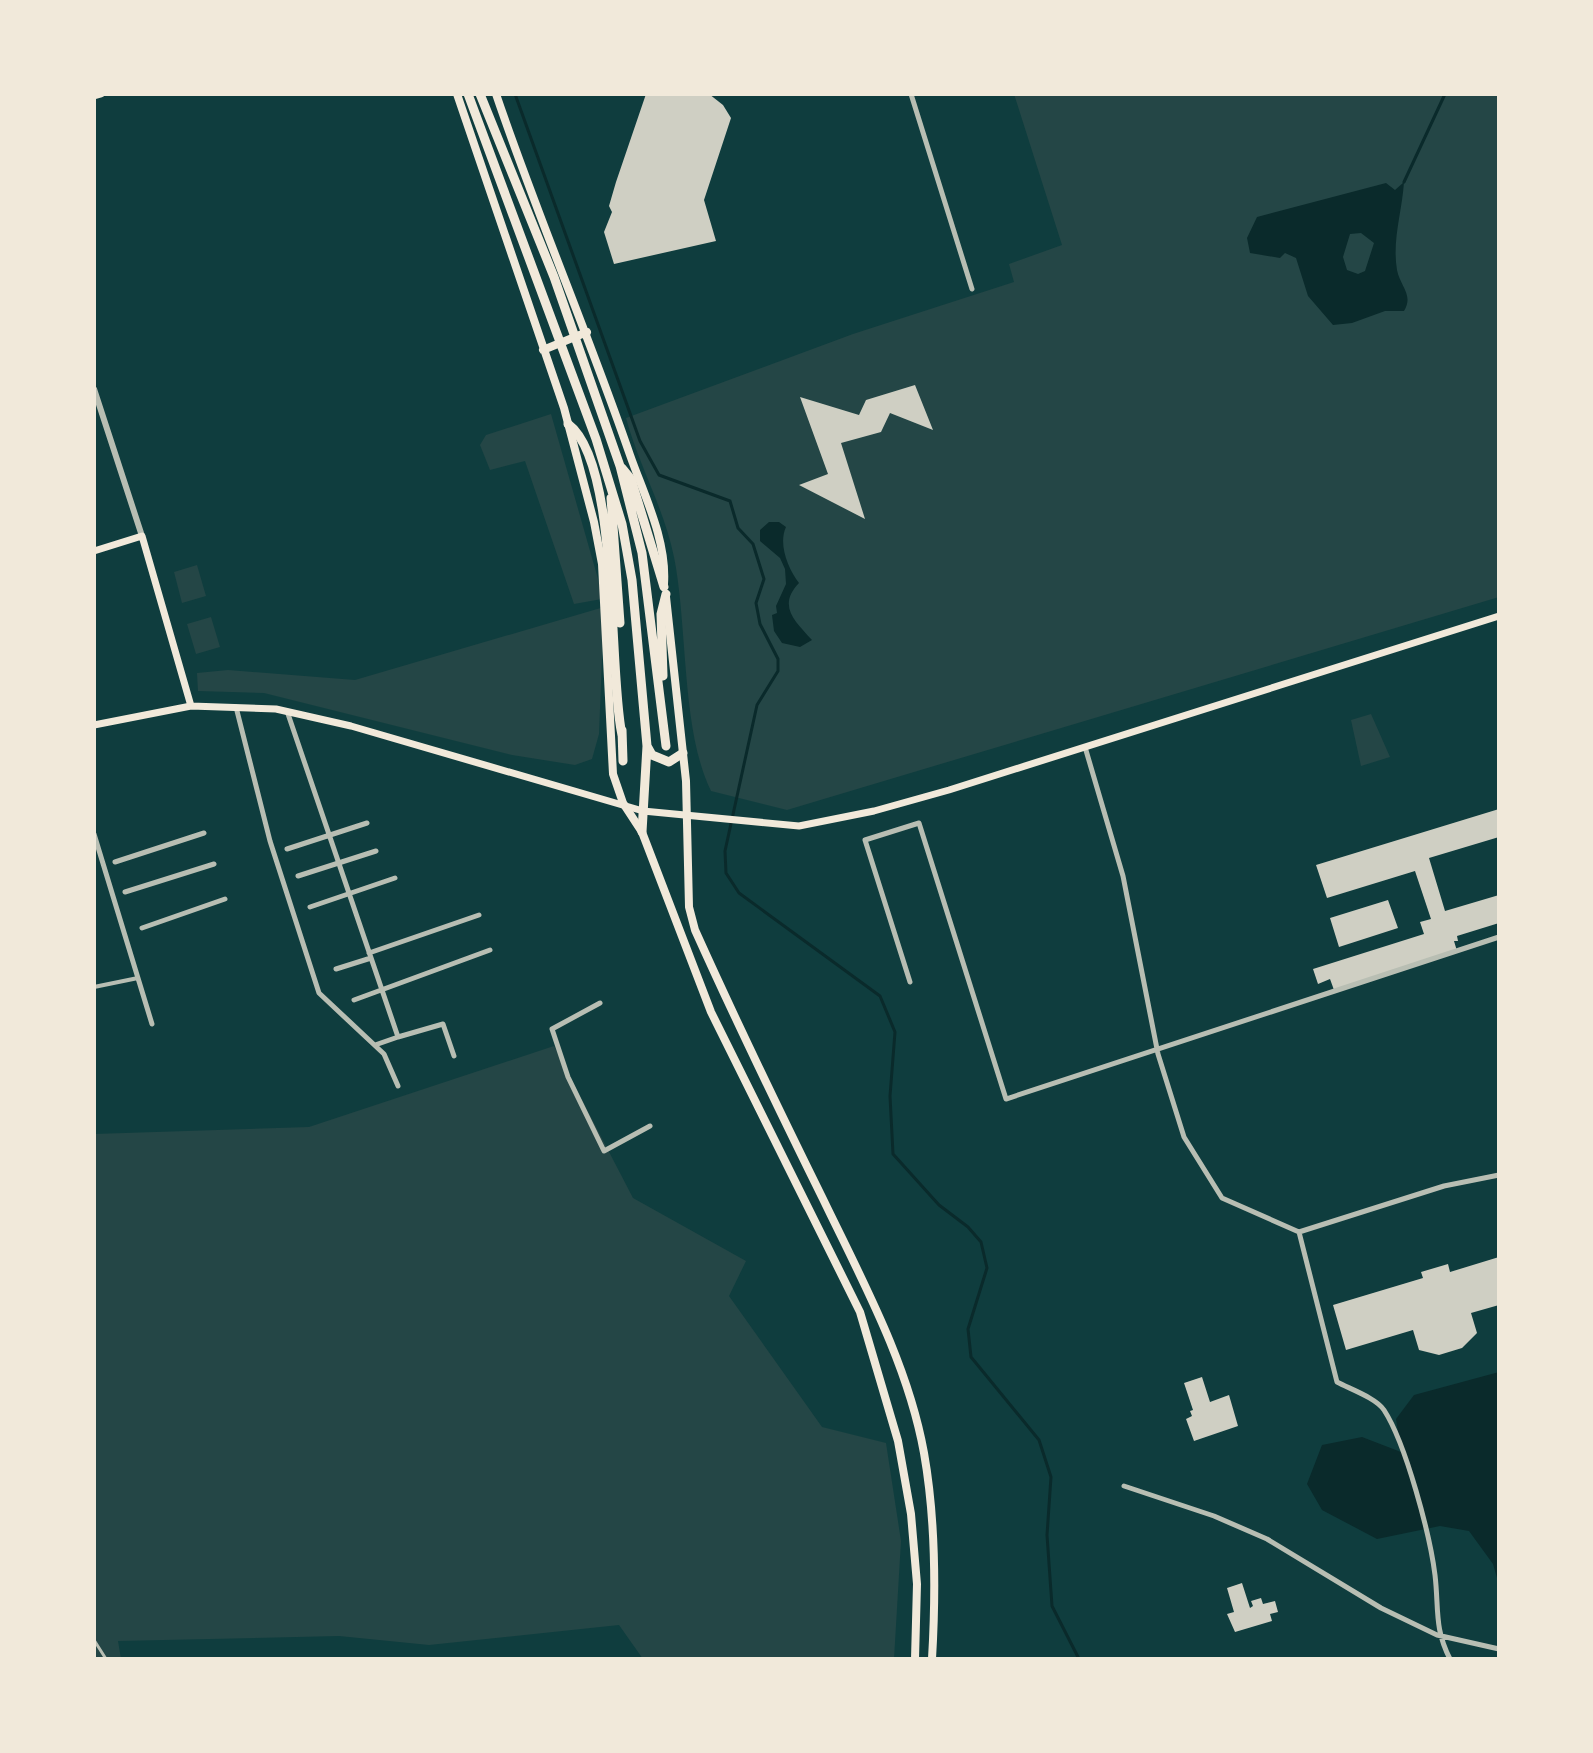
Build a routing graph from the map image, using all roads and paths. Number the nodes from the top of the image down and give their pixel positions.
1 (101, 94) edge
2 (457, 94) edge
3 (468, 94) edge
4 (480, 94) edge
5 (496, 94) edge
6 (911, 94) edge
7 (94, 96) edge
8 (972, 289) dead end
9 (587, 332) junction
10 (543, 350) junction
11 (94, 389) edge
12 (568, 424) junction
13 (620, 466) junction
14 (609, 479) junction
15 (142, 536) junction
16 (94, 551) edge
17 (665, 590) junction
18 (1499, 616) edge
19 (191, 706) junction
20 (236, 706) junction
21 (287, 711) junction
22 (664, 716) junction
23 (94, 725) edge
24 (622, 735) junction
25 (647, 746) junction
26 (666, 746) dead end
27 (1085, 747) junction
28 (683, 753) junction
29 (623, 761) dead end
30 (623, 803) junction
31 (643, 811) junction
32 (684, 814) junction
33 (367, 823) dead end
34 (642, 832) junction
35 (204, 833) dead end
36 (94, 834) edge
37 (329, 834) junction
38 (287, 849) dead end
39 (376, 851) dead end
40 (115, 862) dead end
41 (339, 863) junction
42 (214, 864) dead end
43 (298, 876) dead end
44 (395, 878) dead end
45 (125, 892) dead end
46 (349, 893) junction
47 (225, 899) dead end
48 (310, 907) dead end
49 (479, 915) dead end
50 (142, 928) dead end
51 (1499, 937) edge
52 (490, 950) dead end
53 (370, 955) junction
54 (336, 969) dead end
55 (138, 978) junction
56 (910, 982) dead end
57 (94, 987) edge
58 (382, 990) junction
59 (354, 1000) dead end
60 (600, 1003) dead end
61 (152, 1024) dead end
62 (398, 1037) junction
63 (375, 1045) junction
64 (1157, 1052) junction
65 (454, 1056) dead end
66 (398, 1086) dead end
67 (650, 1126) dead end
68 (1499, 1175) edge
69 (1299, 1232) junction
70 (1124, 1486) dead end
71 (1437, 1635) junction
72 (94, 1640) edge
73 (1499, 1649) edge
74 (106, 1659) edge
75 (915, 1659) edge
76 (932, 1659) edge
77 (1450, 1659) edge

1 - 7 main road
2 - 10 main road
3 - 14 highway
4 - 13 highway
5 - 9 main road
6 - 8 street
9 - 10 main road
9 - 17 main road
10 - 12 main road
11 - 15 street
12 - 24 highway
12 - 30 main road
13 - 17 highway
13 - 22 highway
14 - 24 highway
14 - 25 highway
15 - 16 main road
15 - 19 main road
17 - 22 highway
17 - 28 main road
18 - 27 main road
19 - 20 main road
19 - 23 main road
20 - 21 main road
20 - 63 street
21 - 30 main road
21 - 37 street
22 - 26 highway
24 - 29 highway
25 - 28 highway
25 - 31 highway
27 - 32 main road
27 - 64 street
28 - 32 main road
30 - 31 main road
30 - 34 main road
31 - 32 main road
31 - 34 highway
32 - 76 main road
33 - 37 street
34 - 75 main road
35 - 40 street
36 - 55 street
37 - 38 street
37 - 41 street
39 - 41 street
41 - 43 street
41 - 46 street
42 - 45 street
44 - 46 street
46 - 48 street
46 - 53 street
47 - 50 street
49 - 53 street
51 - 64 street
52 - 58 street
53 - 54 street
53 - 58 street
55 - 57 street
55 - 61 street
56 - 64 street
58 - 59 street
58 - 62 street
60 - 67 street
62 - 63 street
62 - 65 street
63 - 66 street
64 - 69 street
68 - 69 street
69 - 71 street
70 - 71 street
71 - 73 street
71 - 77 street
72 - 74 lane

